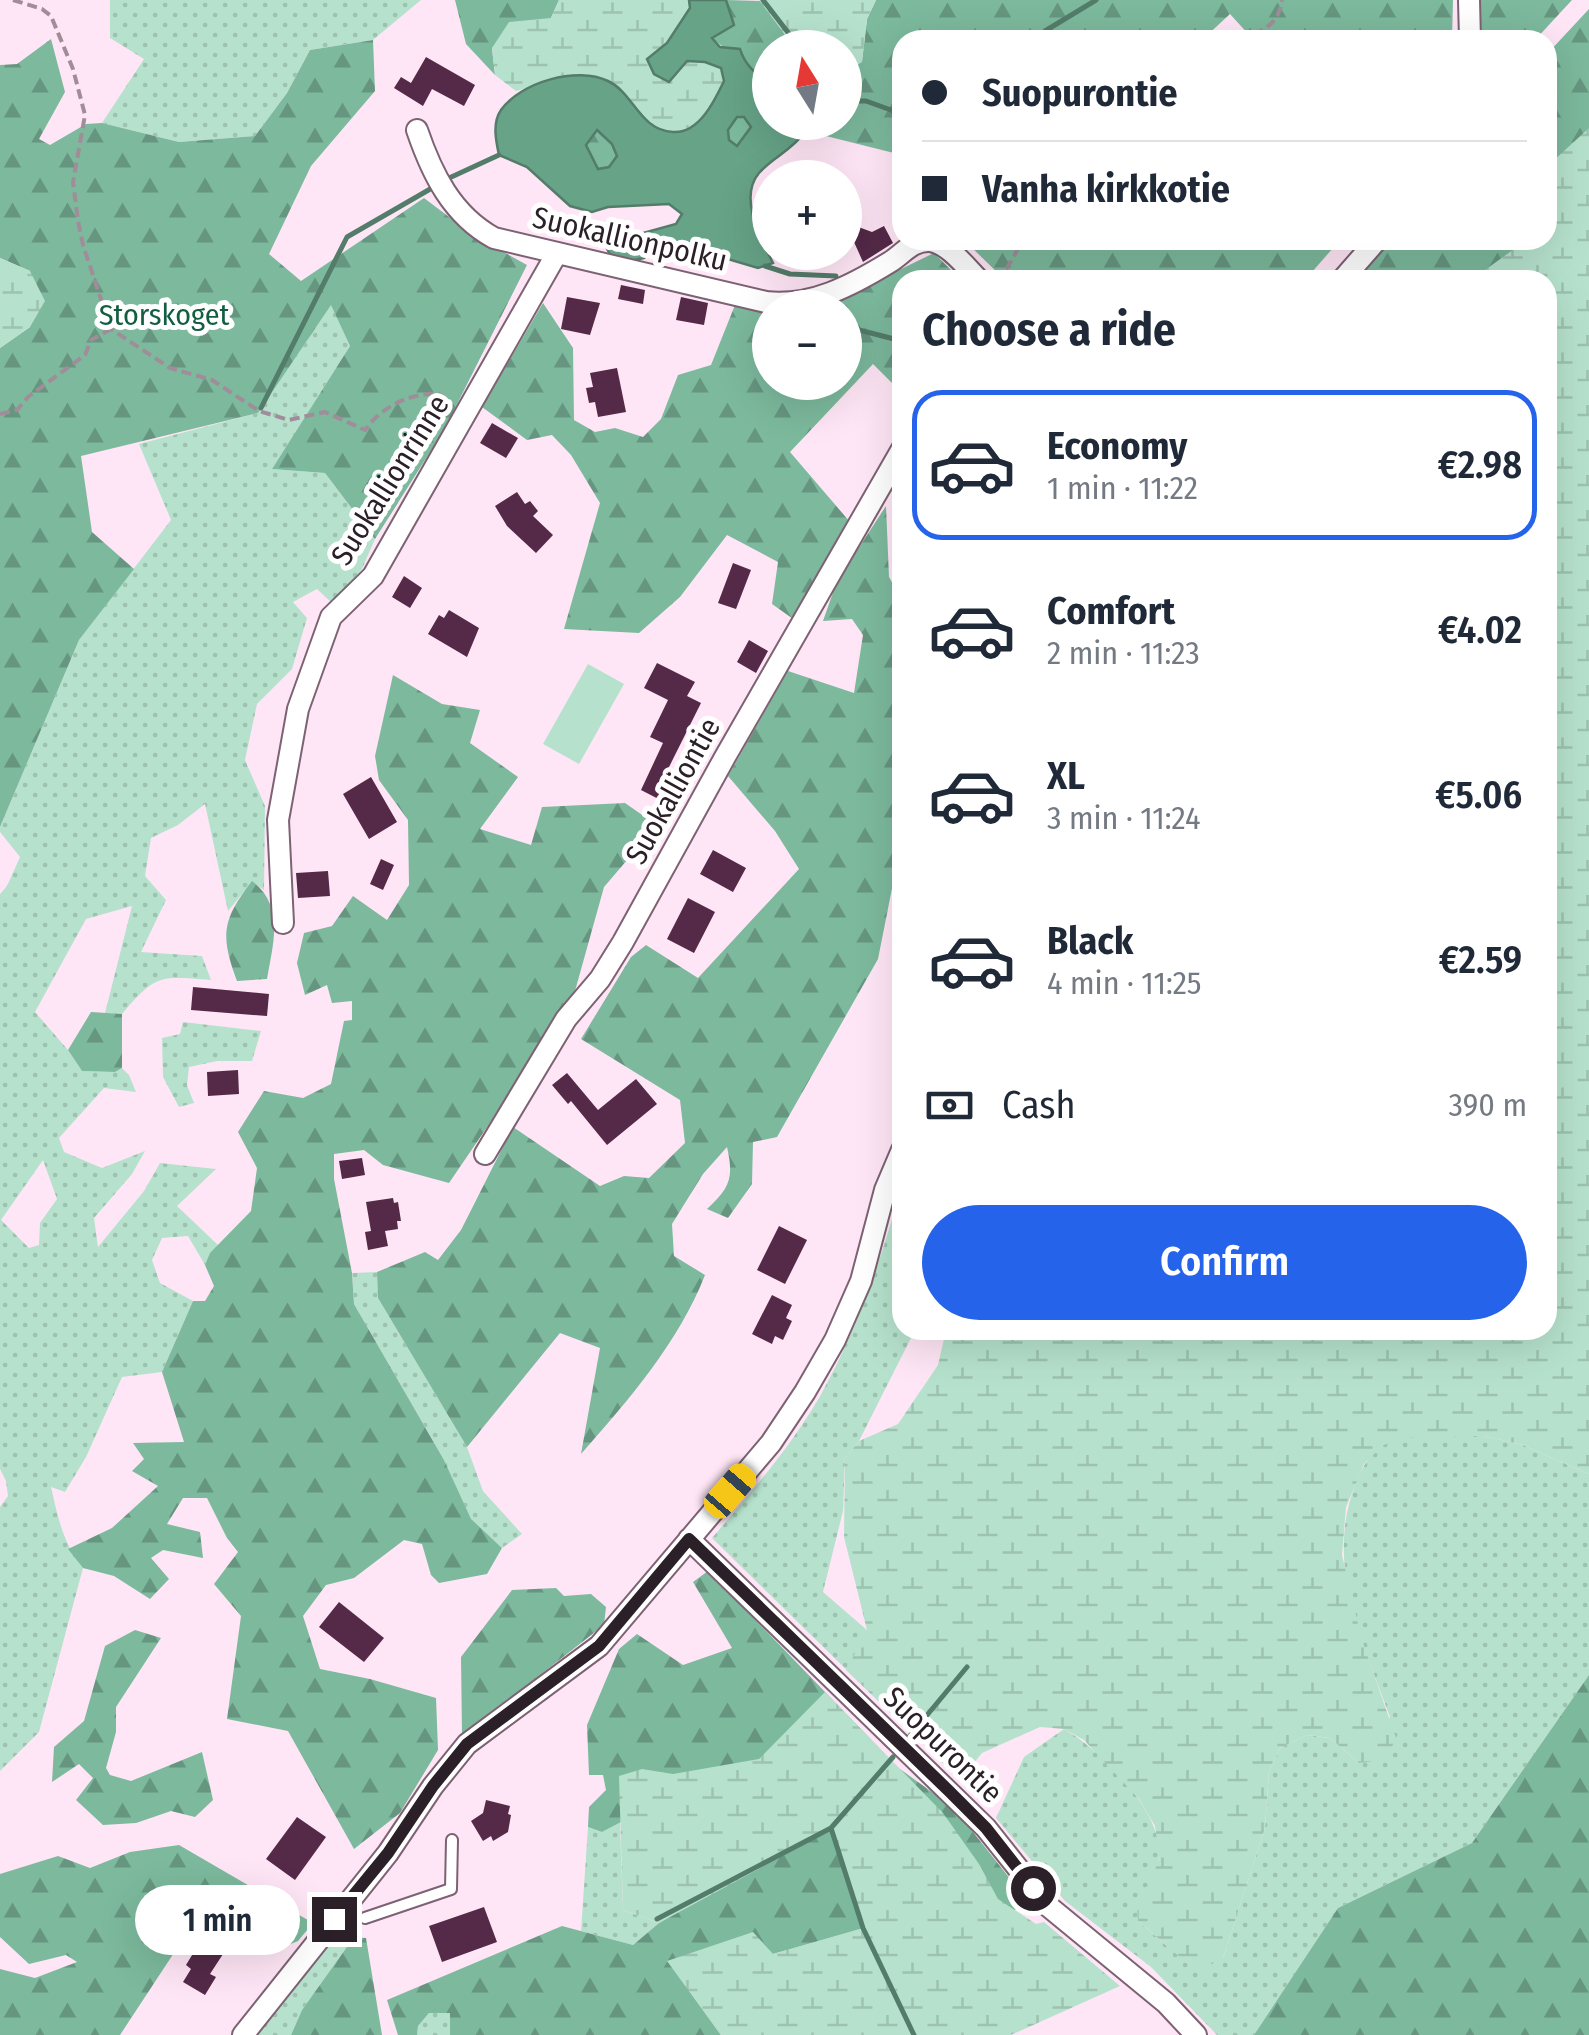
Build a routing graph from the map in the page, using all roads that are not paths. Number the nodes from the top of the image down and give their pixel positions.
1 (1469, 0) edge
2 (1470, 30) edge
3 (417, 130) dead end
4 (904, 250) edge
5 (946, 250) edge
6 (1368, 250) edge
7 (558, 253) junction
8 (968, 270) edge
9 (1351, 270) edge
10 (892, 466) edge
11 (284, 922) dead end
12 (486, 1154) dead end
13 (892, 1174) edge
14 (689, 1539) junction
15 (452, 1840) dead end
16 (365, 1918) dead end
17 (243, 2035) edge
18 (1196, 2035) edge

1 - 2 street
3 - 7 street, Suokallionpolku
4 - 7 street, Suokallionpolku
5 - 8 street, Suokallionpolku
6 - 9 street
7 - 11 street, Suokallionrinne
10 - 12 street, Suokalliontie
13 - 14 street
14 - 17 street
14 - 18 street, Suopurontie
15 - 16 lane

